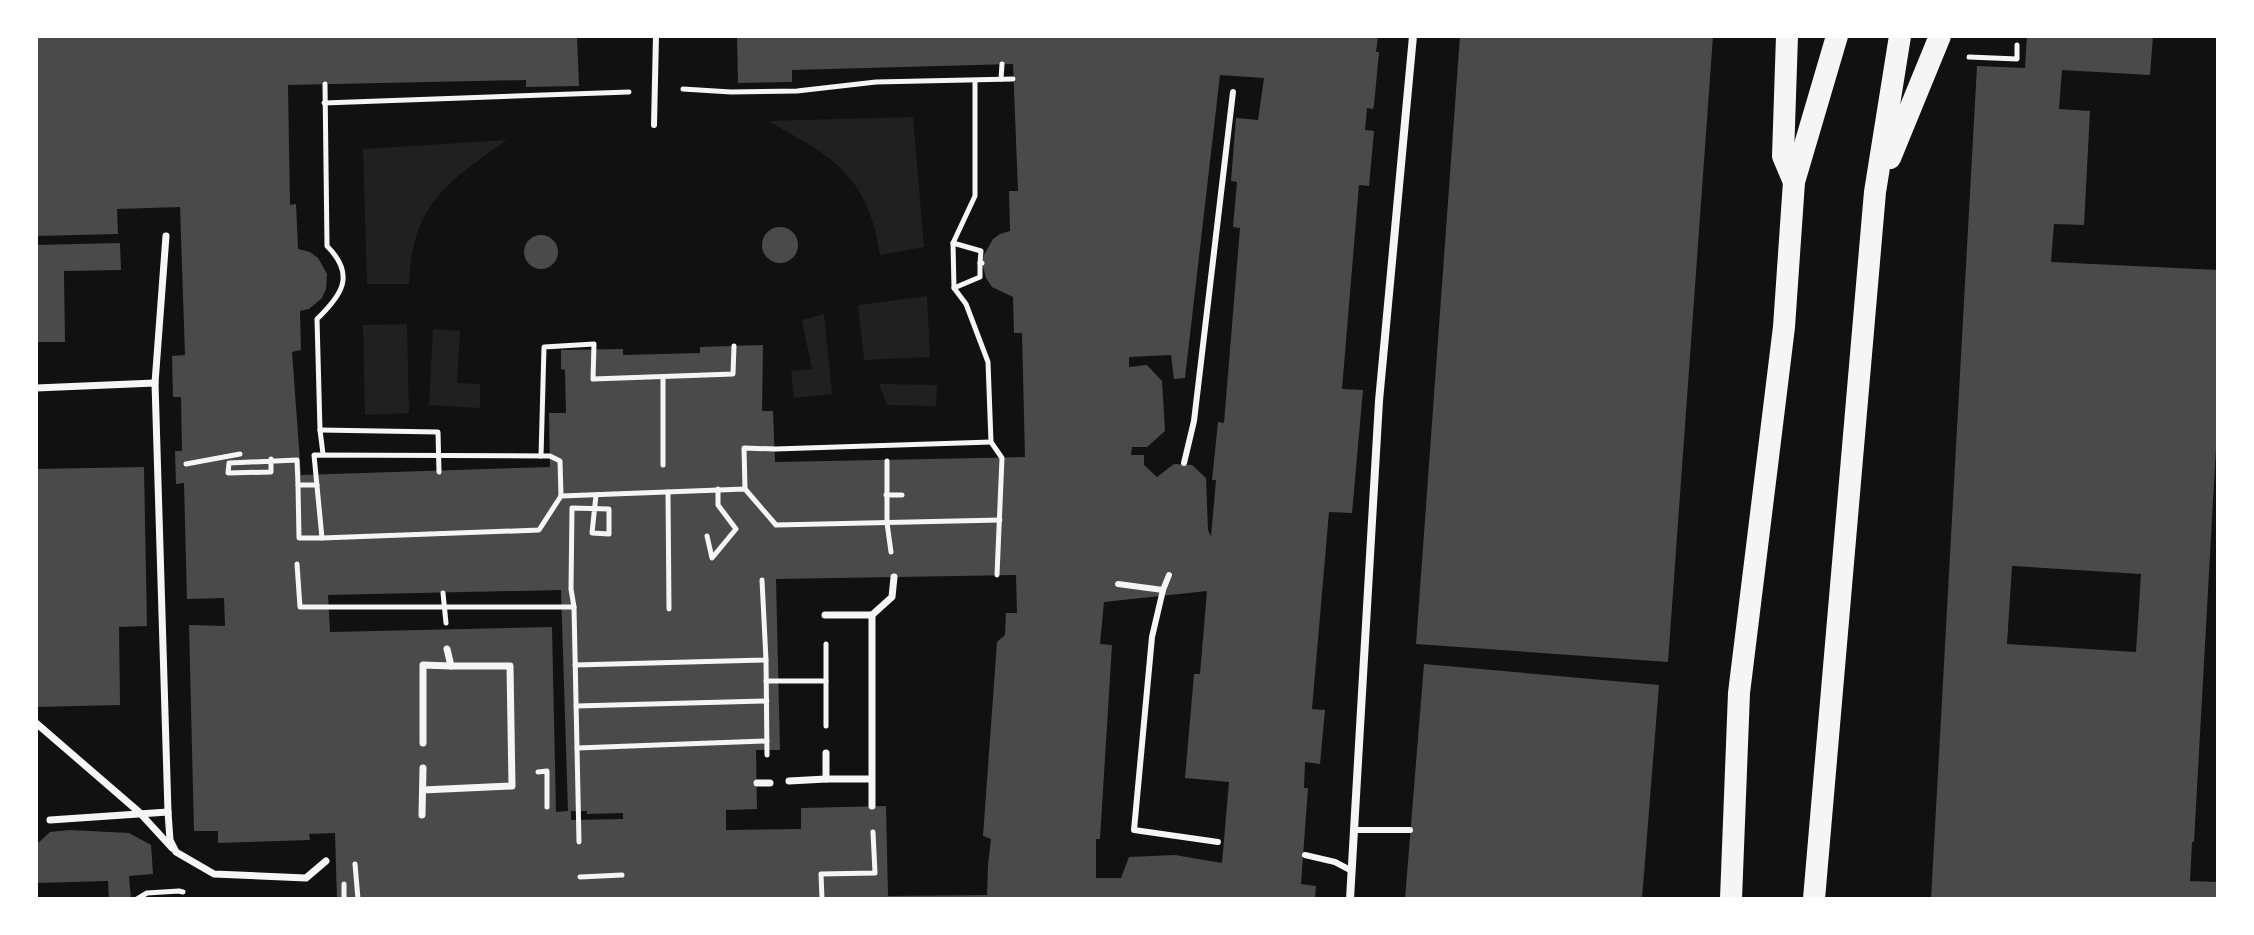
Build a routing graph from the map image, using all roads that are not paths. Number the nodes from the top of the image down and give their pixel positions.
1 (656, 36) edge
2 (1413, 36) edge
3 (1787, 36) edge
4 (1837, 36) edge
5 (1900, 36) edge
6 (1940, 36) edge
7 (1233, 92) dead end
8 (654, 125) dead end
9 (1794, 182) junction
10 (1875, 192) junction
11 (166, 236) dead end
12 (155, 383) junction
13 (36, 388) edge
14 (1184, 463) dead end
15 (1169, 575) dead end
16 (894, 577) dead end
17 (1118, 584) dead end
18 (1163, 590) junction
19 (825, 615) road end
20 (872, 615) junction
21 (447, 649) dead end
22 (451, 666) junction
23 (36, 723) edge
24 (423, 743) dead end
25 (826, 753) road end
26 (423, 768) dead end
27 (525, 773) dead end
28 (513, 774) junction
29 (826, 779) junction
30 (871, 779) junction
31 (789, 781) dead end
32 (757, 783) dead end
33 (770, 783) dead end
34 (423, 790) junction
35 (872, 806) road end
36 (139, 812) junction
37 (168, 812) junction
38 (422, 815) dead end
39 (50, 820) dead end
40 (1354, 830) junction
41 (1410, 830) dead end
42 (1218, 842) dead end
43 (176, 852) junction
44 (1305, 855) dead end
45 (326, 861) dead end
46 (1352, 871) junction
47 (1350, 899) edge
48 (1731, 899) edge
49 (1814, 899) edge

1 - 8 lane
2 - 40 street
3 - 9 highway
4 - 9 highway
5 - 10 highway
6 - 10 highway
7 - 14 lane
9 - 48 highway
10 - 49 highway
11 - 12 street
12 - 13 street
12 - 37 street
15 - 18 lane
16 - 20 street
17 - 18 lane
18 - 42 lane
19 - 20 street
20 - 30 street
21 - 22 street
22 - 24 street
22 - 28 street
23 - 36 street
25 - 29 street
26 - 34 street
27 - 28 street
28 - 34 street
29 - 30 street
29 - 31 street
30 - 35 street
32 - 33 street
34 - 38 street
36 - 37 street
36 - 39 street
36 - 43 street
37 - 43 street
40 - 41 lane
40 - 46 street
43 - 45 street
44 - 46 lane
46 - 47 street

